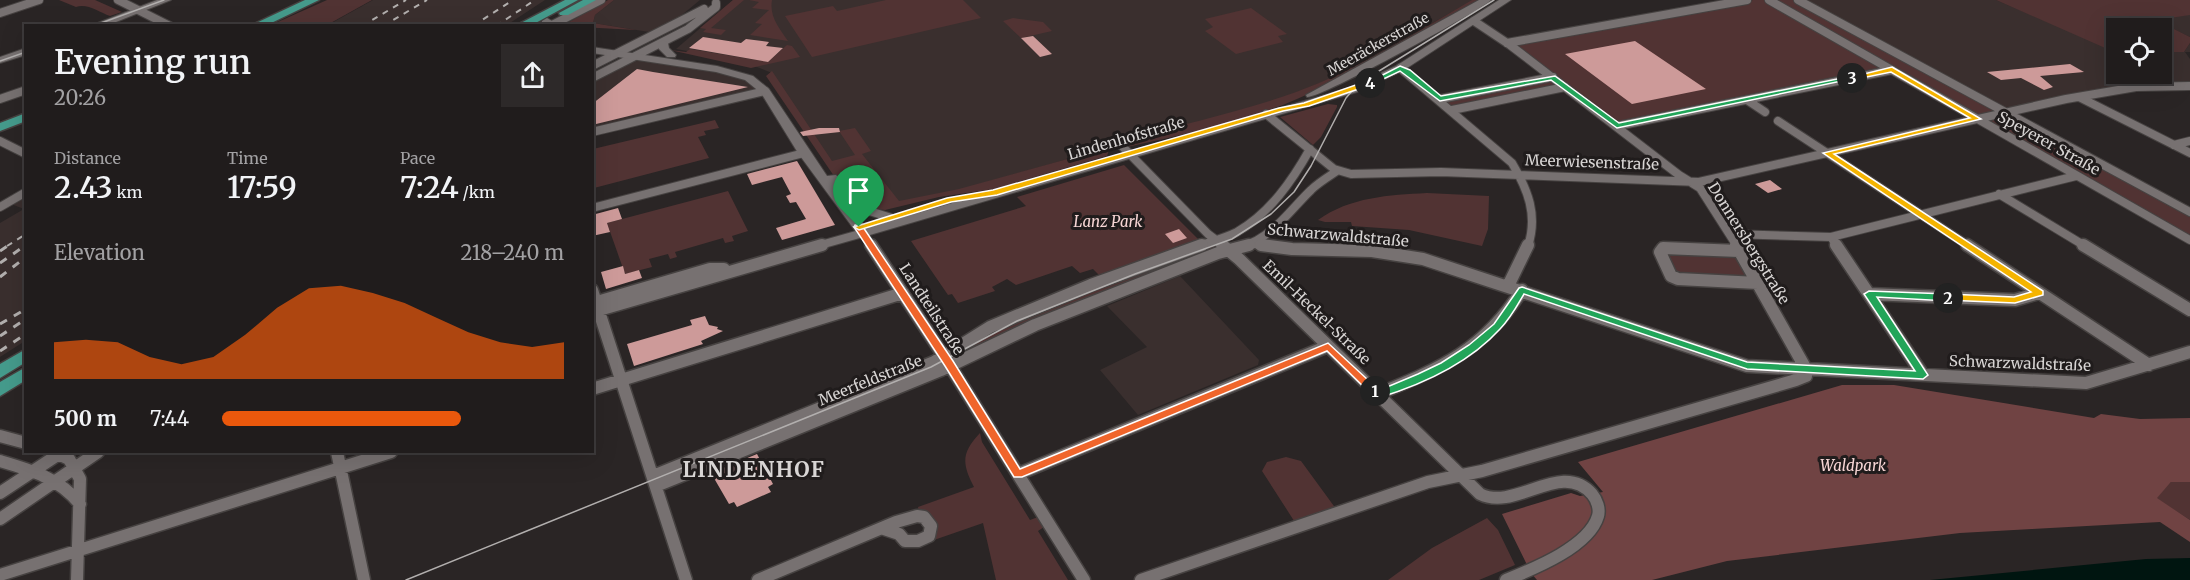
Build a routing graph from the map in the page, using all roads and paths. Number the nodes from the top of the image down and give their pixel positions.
1 (39, 0) edge
2 (118, 0) edge
3 (166, 0) edge
4 (314, 0) edge
5 (323, 0) edge
6 (565, 0) edge
7 (573, 0) edge
8 (591, 0) edge
9 (602, 0) edge
10 (1486, 0) edge
11 (1506, 0) edge
12 (1747, 0) edge
13 (1768, 0) edge
14 (1798, 0) edge
15 (717, 1) edge
16 (139, 10) junction
17 (0, 14) edge
18 (1474, 21) junction
19 (100, 24) edge
20 (166, 24) edge
21 (260, 24) edge
22 (270, 24) edge
23 (518, 24) edge
24 (524, 24) edge
25 (546, 24) edge
26 (594, 43) edge
27 (663, 43) junction
28 (1507, 43) junction
29 (594, 50) edge
30 (647, 51) junction
31 (24, 52) edge
32 (594, 52) edge
33 (632, 53) junction
34 (617, 54) junction
35 (670, 55) junction
36 (0, 60) edge
37 (1377, 61) junction
38 (596, 65) edge
39 (1892, 70) junction
40 (1395, 71) junction
41 (594, 77) edge
42 (1552, 77) junction
43 (2190, 86) edge
44 (1565, 87) junction
45 (24, 91) edge
46 (765, 92) junction
47 (2079, 97) junction
48 (0, 99) edge
49 (1440, 99) junction
50 (1747, 100) junction
51 (1282, 109) junction
52 (1452, 110) junction
53 (1765, 112) dead end
54 (2005, 113) junction
55 (1266, 114) junction
56 (24, 118) edge
57 (1977, 119) junction
58 (1778, 121) dead end
59 (1617, 126) junction
60 (0, 128) edge
61 (24, 128) edge
62 (594, 132) edge
63 (0, 139) edge
64 (2190, 141) edge
65 (1118, 142) dead end
66 (2174, 145) junction
67 (1310, 150) junction
68 (24, 152) edge
69 (804, 153) junction
70 (1827, 153) junction
71 (2190, 153) edge
72 (1129, 154) junction
73 (1337, 171) junction
74 (1520, 174) junction
75 (2076, 176) junction
76 (1690, 181) junction
77 (24, 193) edge
78 (994, 193) junction
79 (1999, 194) junction
80 (0, 207) edge
81 (594, 207) edge
82 (2190, 212) edge
83 (1920, 214) junction
84 (888, 217) junction
85 (861, 230) junction
86 (1730, 234) junction
87 (1831, 237) junction
88 (2190, 240) edge
89 (1216, 241) junction
90 (1252, 244) junction
91 (1229, 250) junction
92 (1739, 251) junction
93 (1758, 283) junction
94 (1509, 286) junction
95 (1522, 290) junction
96 (903, 293) junction
97 (2040, 293) junction
98 (1869, 294) junction
99 (596, 308) edge
100 (2190, 310) edge
101 (1328, 346) junction
102 (2190, 352) edge
103 (24, 355) edge
104 (946, 360) junction
105 (2149, 365) junction
106 (1806, 369) junction
107 (0, 372) edge
108 (24, 373) edge
109 (1923, 375) junction
110 (622, 380) junction
111 (594, 388) edge
112 (0, 390) edge
113 (1378, 394) junction
114 (0, 436) edge
115 (24, 442) edge
116 (58, 453) edge
117 (60, 453) edge
118 (96, 453) edge
119 (337, 453) edge
120 (388, 453) edge
121 (0, 461) edge
122 (74, 467) junction
123 (340, 467) junction
124 (33, 471) junction
125 (1018, 474) junction
126 (1461, 476) junction
127 (55, 481) junction
128 (655, 481) junction
129 (0, 493) edge
130 (80, 504) junction
131 (0, 519) edge
132 (884, 529) dead end
133 (77, 549) junction
134 (0, 575) edge
135 (77, 580) edge
136 (364, 580) edge
137 (686, 580) edge
138 (758, 580) edge
139 (1084, 580) edge
140 (1141, 580) edge
141 (1506, 580) edge

1 - 17 street
2 - 16 street
3 - 16 street
4 - 21 main road
5 - 22 main road
6 - 23 main road
7 - 24 main road
8 - 25 main road
9 - 25 street
10 - 37 street, Meeräckerstraße
11 - 18 street, Meeräckerstraße
12 - 28 street
13 - 39 street, Speyerer Straße
14 - 54 street, Speyerer Straße
15 - 27 street
15 - 33 street
16 - 19 street
16 - 20 street
18 - 28 street, Donnersbergstraße
18 - 40 street, Meeräckerstraße
26 - 33 street, Landteilstraße
27 - 30 street
27 - 35 street
28 - 42 street, Donnersbergstraße
29 - 34 street, Landteilstraße
30 - 33 street, Landteilstraße
30 - 35 street, Landteilstraße
31 - 36 street
32 - 38 street
33 - 34 street, Landteilstraße
33 - 41 street
33 - 46 street, Landteilstraße
34 - 38 street
35 - 84 street, Landteilstraße
37 - 40 street
37 - 51 street, Meeräckerstraße
39 - 50 street
39 - 57 street, Speyerer Straße
40 - 49 street
40 - 51 street, Meeräckerstraße
42 - 44 street, Donnersbergstraße
42 - 49 street
43 - 47 street, Meerwiesenstraße
44 - 52 street
44 - 59 street, Donnersbergstraße
45 - 48 street
46 - 62 street
46 - 69 street, Landteilstraße
47 - 54 street, Meerwiesenstraße
47 - 66 street
49 - 52 street
50 - 53 street
50 - 59 street
51 - 55 street, Meeräckerstraße
52 - 74 street
54 - 57 street, Meerwiesenstraße
54 - 82 street, Speyerer Straße
55 - 67 street
55 - 72 street, Lindenhofstraße
56 - 60 main road
57 - 70 street, Meerwiesenstraße
57 - 75 street, Speyerer Straße
58 - 70 street
59 - 76 street, Donnersbergstraße
61 - 63 main road
63 - 68 street
64 - 66 street
65 - 72 street, Emil-Heckel-Straße
66 - 71 street
67 - 73 street
67 - 89 street
69 - 81 street
69 - 85 street, Landteilstraße
70 - 76 street, Meerwiesenstraße
70 - 83 street
72 - 78 street, Lindenhofstraße
72 - 89 street, Emil-Heckel-Straße
73 - 74 street, Meerwiesenstraße
73 - 90 street
74 - 76 street, Meerwiesenstraße
74 - 94 street
75 - 79 street
75 - 88 street, Speyerer Straße
76 - 86 street, Donnersbergstraße
77 - 80 street
78 - 84 street, Lindenhofstraße
78 - 85 street, Lindenhofstraße
79 - 83 street
79 - 100 street
83 - 87 street
83 - 97 street
84 - 85 street, Lindenhofstraße
85 - 96 street, Landteilstraße
85 - 99 street, Lindenhofstraße
86 - 87 street
86 - 92 street, Donnersbergstraße
87 - 98 street
89 - 91 street, Emil-Heckel-Straße
89 - 104 street, Meerfeldstraße
90 - 91 street
90 - 94 street, Schwarzwaldstraße
91 - 101 street, Emil-Heckel-Straße
91 - 104 street, Meerfeldstraße
92 - 93 street, Donnersbergstraße
92 - 93 street
93 - 106 street, Donnersbergstraße
94 - 95 street, Schwarzwaldstraße
95 - 106 street, Schwarzwaldstraße
95 - 113 street
96 - 104 street, Landteilstraße
96 - 110 street
97 - 98 street
97 - 105 street
98 - 109 street
99 - 110 street
101 - 113 street, Emil-Heckel-Straße
101 - 125 street
102 - 105 street, Schwarzwaldstraße
103 - 107 main road
104 - 125 street, Landteilstraße
104 - 128 street, Meerfeldstraße
105 - 109 street, Schwarzwaldstraße
106 - 109 street, Schwarzwaldstraße
106 - 126 street
108 - 112 main road
110 - 111 street
110 - 128 street
113 - 126 street, Emil-Heckel-Straße
114 - 115 street
116 - 124 street
117 - 122 street
118 - 122 street
119 - 123 street
120 - 123 street
121 - 124 street
122 - 127 street
122 - 130 street
123 - 133 street
123 - 136 street
124 - 127 street
124 - 129 street
125 - 139 street, Landteilstraße
126 - 140 street
126 - 141 street, Emil-Heckel-Straße
127 - 130 street
127 - 131 street
128 - 137 street
130 - 133 street
132 - 138 street
133 - 134 street
133 - 135 street

